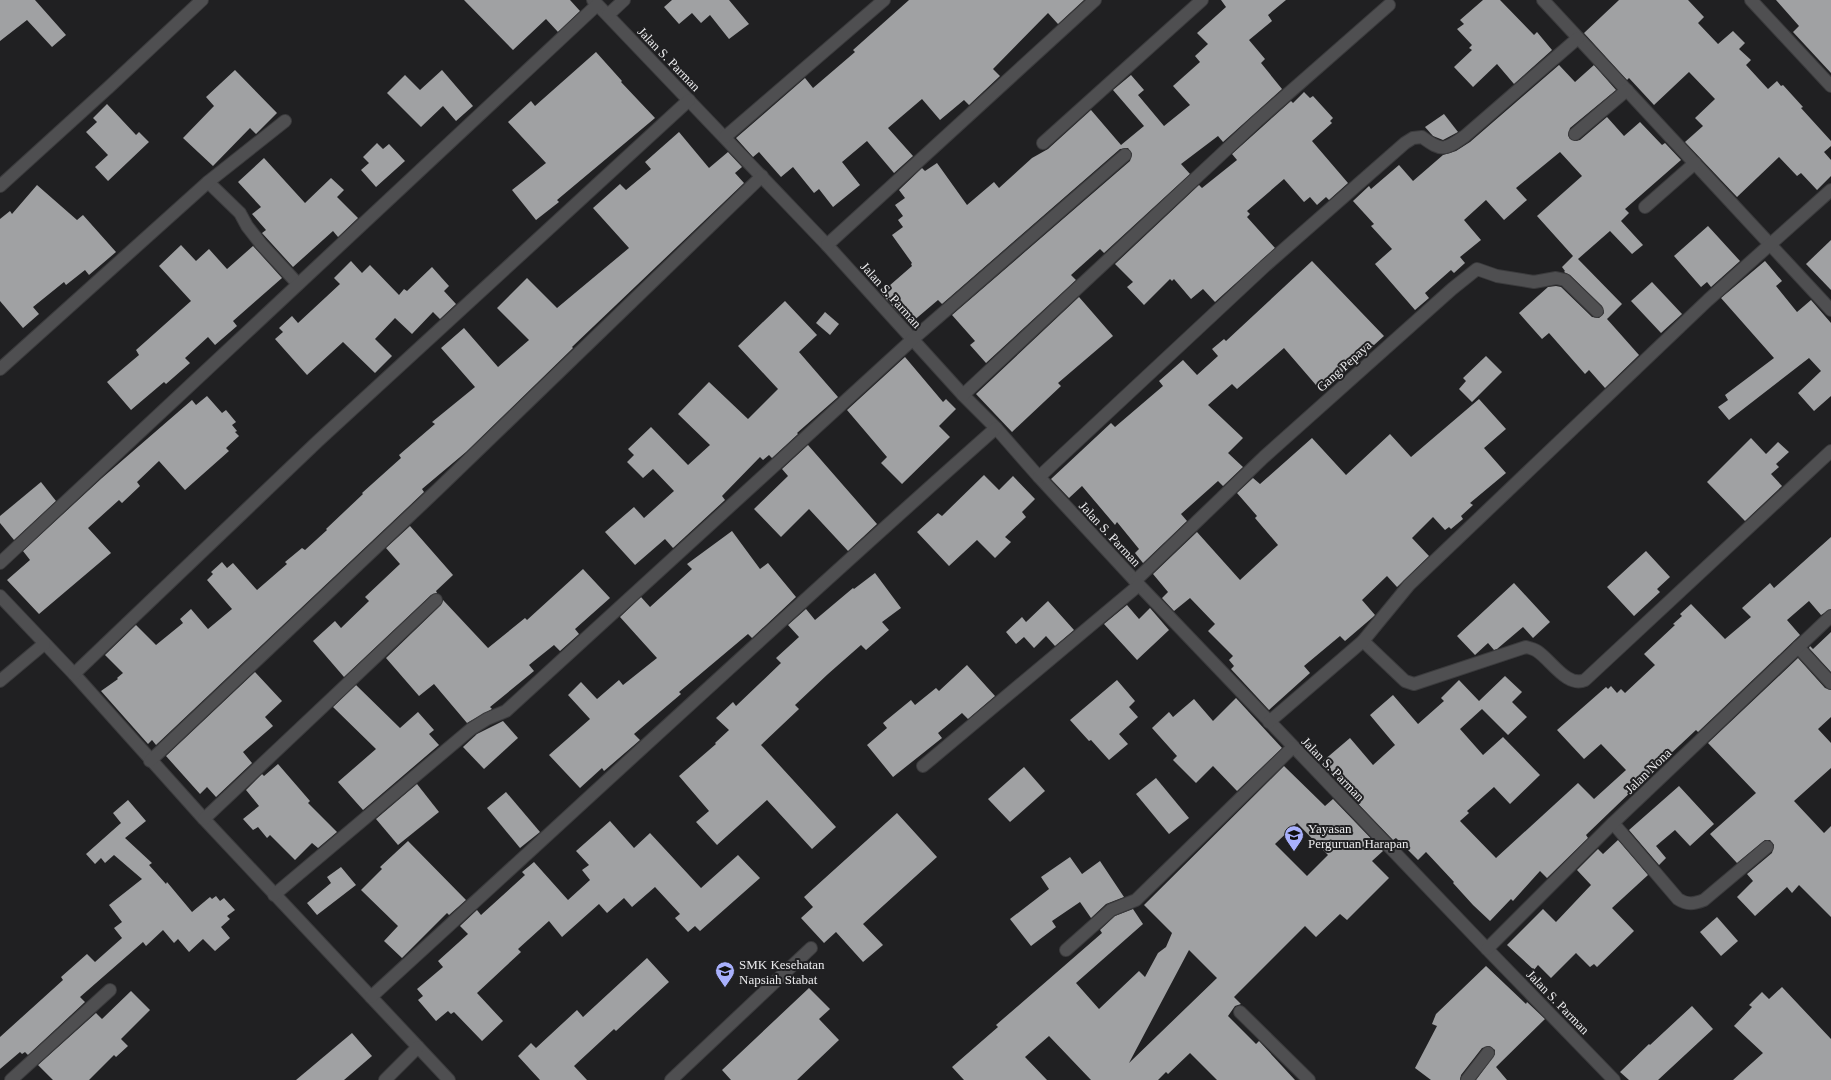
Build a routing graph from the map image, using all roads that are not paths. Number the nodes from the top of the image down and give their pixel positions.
1 (202, 0) edge
2 (624, 0) edge
3 (884, 0) edge
4 (1095, 0) edge
5 (1202, 0) edge
6 (1543, 0) edge
7 (1751, 0) edge
8 (595, 2) edge
9 (1389, 5) dead end
10 (608, 15) junction
11 (1578, 38) junction
12 (1831, 86) edge
13 (1627, 90) junction
14 (689, 100) junction
15 (285, 121) dead end
16 (1575, 134) dead end
17 (725, 137) junction
18 (1043, 143) dead end
19 (1124, 155) dead end
20 (1695, 163) junction
21 (762, 176) junction
22 (208, 182) junction
23 (0, 186) edge
24 (1831, 190) edge
25 (1645, 207) dead end
26 (1769, 244) junction
27 (827, 245) junction
28 (298, 284) junction
29 (1831, 310) edge
30 (1597, 311) dead end
31 (913, 340) junction
32 (0, 369) edge
33 (963, 395) junction
34 (996, 428) junction
35 (1831, 451) edge
36 (1039, 477) junction
37 (0, 563) edge
38 (1137, 583) junction
39 (0, 596) edge
40 (436, 600) dead end
41 (1831, 616) edge
42 (1363, 641) junction
43 (44, 644) junction
44 (1798, 647) junction
45 (74, 674) junction
46 (0, 681) edge
47 (1831, 683) edge
48 (1269, 722) junction
49 (1293, 747) junction
50 (150, 761) junction
51 (922, 766) dead end
52 (204, 819) junction
53 (1613, 823) junction
54 (1767, 847) dead end
55 (274, 895) junction
56 (811, 948) dead end
57 (1487, 949) junction
58 (1066, 950) dead end
59 (110, 990) dead end
60 (371, 997) junction
61 (1240, 1012) dead end
62 (418, 1048) junction
63 (1488, 1053) dead end
64 (11, 1080) edge
65 (385, 1080) edge
66 (449, 1080) edge
67 (671, 1080) edge
68 (1309, 1080) edge
69 (1467, 1080) edge
70 (1614, 1080) edge

1 - 23 street
2 - 10 street
3 - 17 street
4 - 27 street
5 - 18 street
6 - 11 street
7 - 12 street
8 - 10 street, Jalan S. Parman
8 - 28 street
9 - 33 street
10 - 14 street, Jalan S. Parman
11 - 13 street
11 - 36 street
13 - 16 street
13 - 20 street
14 - 17 street, Jalan S. Parman
14 - 45 street
15 - 22 street
17 - 21 street, Jalan S. Parman
19 - 31 street
20 - 25 street
20 - 26 street
21 - 27 street, Jalan S. Parman
21 - 50 street
22 - 28 street
22 - 32 street
24 - 26 street
26 - 29 street
26 - 42 street
27 - 31 street, Jalan S. Parman
28 - 37 street
30 - 38 street, Gang Pepaya
31 - 33 street, Jalan S. Parman
31 - 55 street
33 - 34 street, Jalan S. Parman
34 - 36 street, Jalan S. Parman
34 - 60 street
35 - 42 street
36 - 38 street, Jalan S. Parman
38 - 48 street, Jalan S. Parman
38 - 51 street
39 - 43 street
40 - 52 street
41 - 44 street, Jalan Nona
42 - 48 street
43 - 45 street
43 - 46 street
44 - 47 street
44 - 53 street, Jalan Nona
45 - 50 street
48 - 49 street, Jalan S. Parman
49 - 57 street, Jalan S. Parman
49 - 58 street
50 - 52 street
52 - 55 street
53 - 54 street
53 - 57 street, Jalan Nona
55 - 60 street
56 - 67 street
57 - 70 street, Jalan S. Parman
59 - 64 street
60 - 62 street
61 - 68 street
62 - 65 street
62 - 66 street
63 - 69 street

